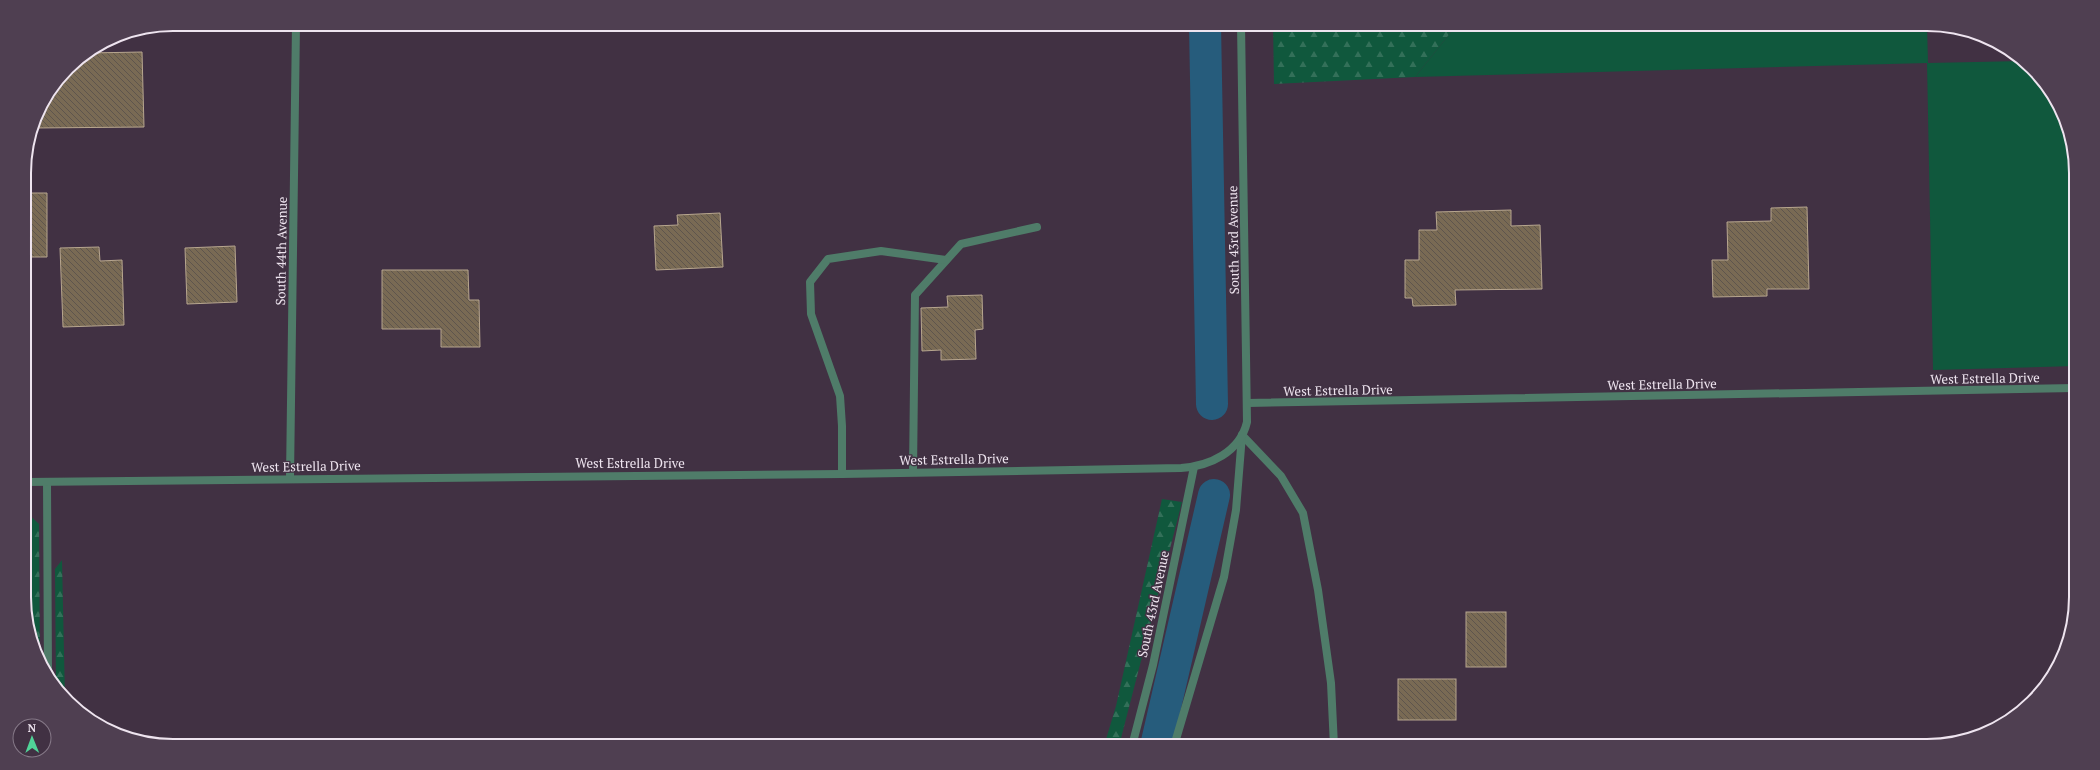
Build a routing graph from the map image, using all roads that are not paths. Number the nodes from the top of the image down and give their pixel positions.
1 (296, 31) edge
2 (1241, 31) edge
3 (1037, 227) dead end
4 (946, 260) junction
5 (2069, 388) edge
6 (1248, 403) junction
7 (1242, 435) junction
8 (1231, 450) joint
9 (1194, 467) junction
10 (913, 472) junction
11 (842, 474) junction
12 (290, 478) junction
13 (31, 482) edge
14 (47, 482) junction
15 (48, 664) edge
16 (1134, 739) edge
17 (1176, 739) edge
18 (1334, 739) edge

1 - 12 street, South 44th Avenue
2 - 6 street, South 43rd Avenue
3 - 4 street
4 - 10 street
4 - 11 street
5 - 6 street, West Estrella Drive
6 - 7 street, South 43rd Avenue
7 - 8 street, South 43rd Avenue
7 - 17 street
7 - 18 street
8 - 9 street, West Estrella Drive
9 - 10 street, West Estrella Drive
9 - 16 street, South 43rd Avenue
10 - 11 street, West Estrella Drive
11 - 12 street, West Estrella Drive
12 - 14 street, West Estrella Drive
13 - 14 street, West Estrella Drive
14 - 15 street

